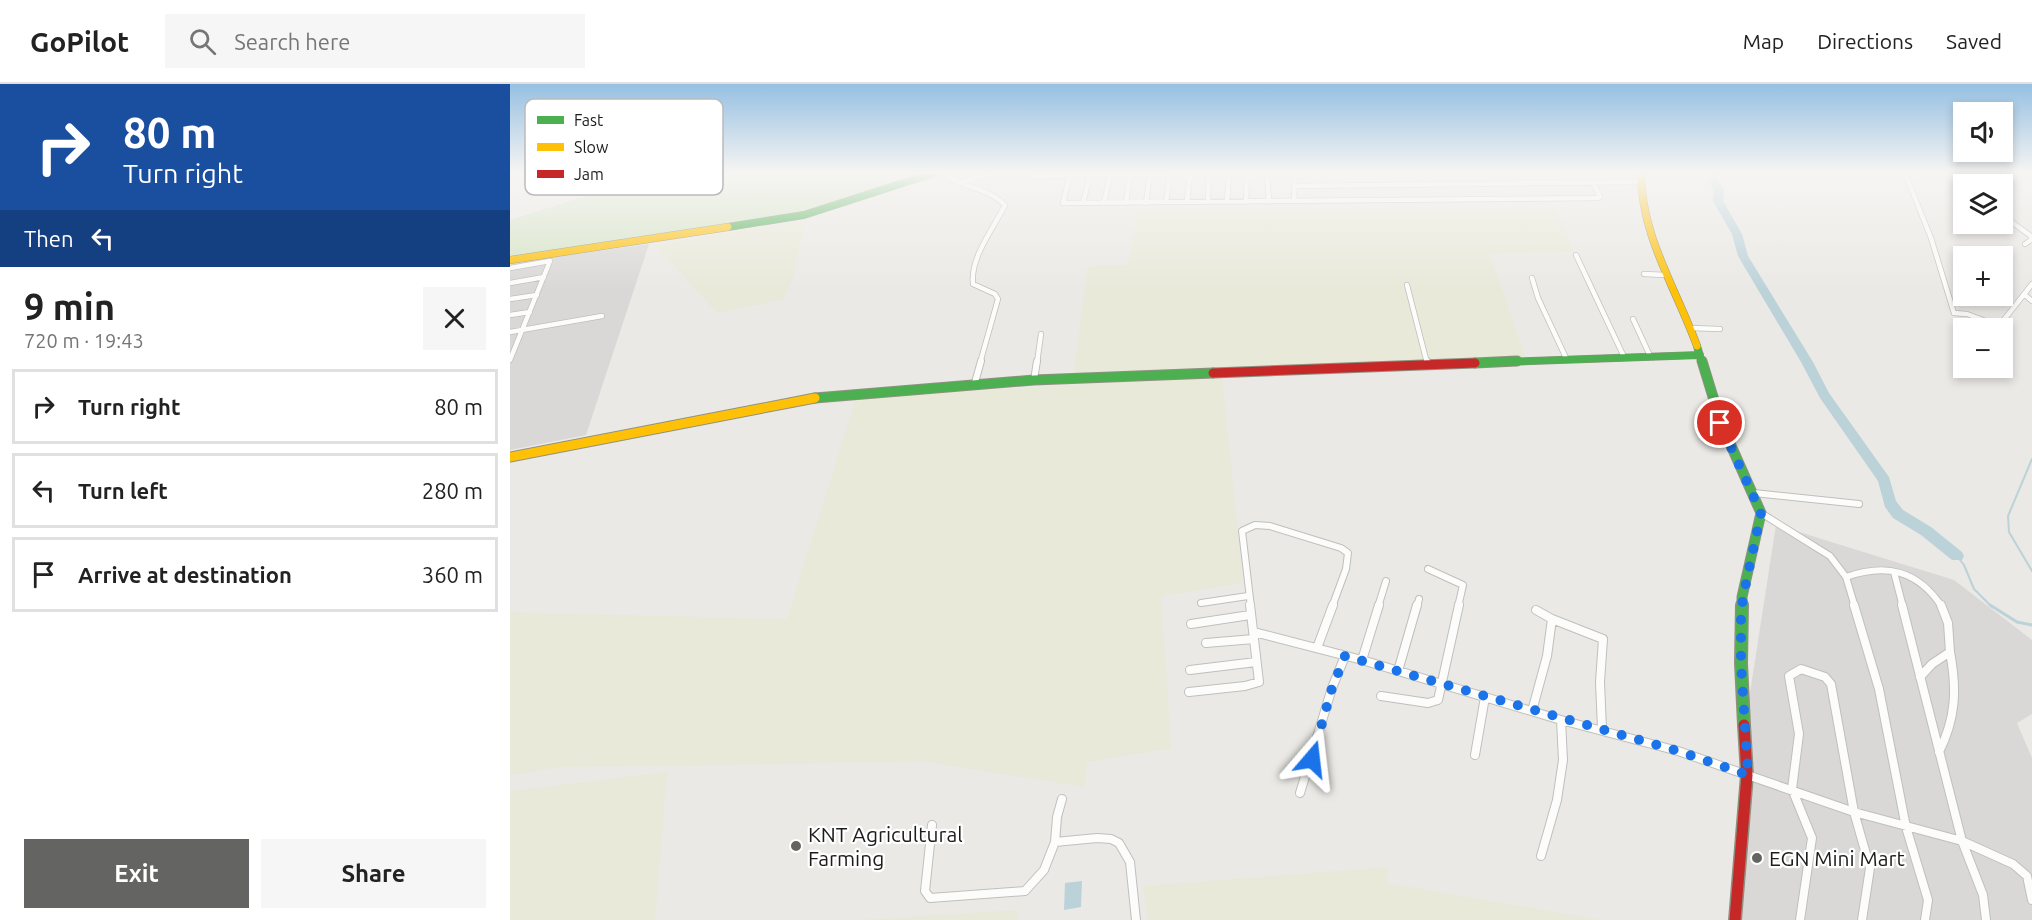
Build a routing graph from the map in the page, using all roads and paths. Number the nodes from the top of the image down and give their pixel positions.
1 (814, 212) edge
2 (1001, 212) edge
3 (1644, 212) edge
4 (1921, 212) edge
5 (2013, 223) edge
6 (2025, 244) dead end
7 (1576, 255) dead end
8 (551, 258) junction
9 (510, 260) edge
10 (510, 268) edge
11 (1644, 274) dead end
12 (1666, 275) junction
13 (544, 277) junction
14 (1532, 278) dead end
15 (510, 283) edge
16 (2032, 284) edge
17 (1407, 285) dead end
18 (537, 295) junction
19 (2025, 295) junction
20 (510, 299) edge
21 (2032, 302) edge
22 (530, 312) junction
23 (510, 315) edge
24 (603, 316) dead end
25 (1633, 319) dead end
26 (1690, 328) junction
27 (1720, 329) dead end
28 (522, 330) junction
29 (510, 332) edge
30 (1041, 334) dead end
31 (1700, 355) junction
32 (511, 356) edge
33 (1651, 358) junction
34 (1625, 359) junction
35 (1567, 360) junction
36 (1428, 365) junction
37 (1034, 380) junction
38 (974, 386) junction
39 (510, 457) edge
40 (1754, 494) junction
41 (1859, 504) dead end
42 (1761, 513) junction
43 (1428, 569) dead end
44 (1894, 572) junction
45 (1846, 577) junction
46 (1386, 582) dead end
47 (1248, 596) junction
48 (1419, 599) dead end
49 (1201, 603) dead end
50 (1536, 610) dead end
51 (1250, 615) junction
52 (1552, 619) junction
53 (1191, 624) dead end
54 (1254, 635) junction
55 (1206, 643) dead end
56 (1317, 648) junction
57 (1950, 652) junction
58 (1345, 656) junction
59 (1362, 660) junction
60 (1256, 662) junction
61 (1190, 670) dead end
62 (1398, 671) junction
63 (1920, 677) junction
64 (1442, 684) junction
65 (1189, 692) dead end
66 (1381, 696) dead end
67 (1485, 698) junction
68 (1532, 711) junction
69 (1561, 720) junction
70 (1602, 729) junction
71 (1939, 752) junction
72 (1475, 755) dead end
73 (1748, 775) junction
74 (1792, 789) junction
75 (1300, 793) dead end
76 (1062, 799) dead end
77 (1854, 812) junction
78 (932, 825) dead end
79 (1906, 827) junction
80 (1962, 841) junction
81 (1055, 843) junction
82 (1541, 856) dead end
83 (2032, 900) edge
84 (1136, 920) edge
85 (1735, 920) edge
86 (1800, 920) edge
87 (1862, 920) edge
88 (1925, 920) edge
89 (1986, 920) edge

1 - 8 street
2 - 38 street
3 - 12 street
4 - 19 street
5 - 6 street
7 - 34 street
8 - 9 street
8 - 10 street
8 - 13 street
11 - 12 street
12 - 26 street
13 - 15 street
13 - 18 street
14 - 35 street
16 - 19 street
17 - 36 street
18 - 20 street
18 - 22 street
19 - 21 street
22 - 23 street
22 - 28 street
24 - 28 street
25 - 33 street
26 - 27 street
26 - 31 street
28 - 29 street
28 - 32 street
30 - 37 street
31 - 33 street
31 - 40 street
33 - 34 street
34 - 35 street
35 - 36 street
36 - 37 street
37 - 38 street
38 - 39 street
40 - 41 street
40 - 42 street
42 - 45 street
42 - 73 street
43 - 64 street
44 - 45 street
44 - 57 street
44 - 63 street
45 - 79 street
46 - 59 street
47 - 49 street
47 - 51 street
47 - 56 street
48 - 62 street
50 - 52 street
51 - 53 street
51 - 54 street
52 - 68 street
52 - 70 street
54 - 55 street
54 - 56 street
54 - 60 street
56 - 58 street
57 - 63 street
57 - 71 street
58 - 59 street
58 - 75 street
59 - 62 street
60 - 61 street
60 - 65 street
62 - 64 street
63 - 71 street
64 - 66 street
64 - 67 street
67 - 68 street
67 - 72 street
68 - 69 street
69 - 70 street
69 - 82 street
70 - 73 street
71 - 80 street
73 - 74 street
73 - 85 street
74 - 77 street
74 - 77 street
74 - 86 street
76 - 81 street
77 - 79 street
77 - 87 street
78 - 81 street
79 - 80 street
79 - 88 street
80 - 83 street
80 - 89 street
81 - 84 street

